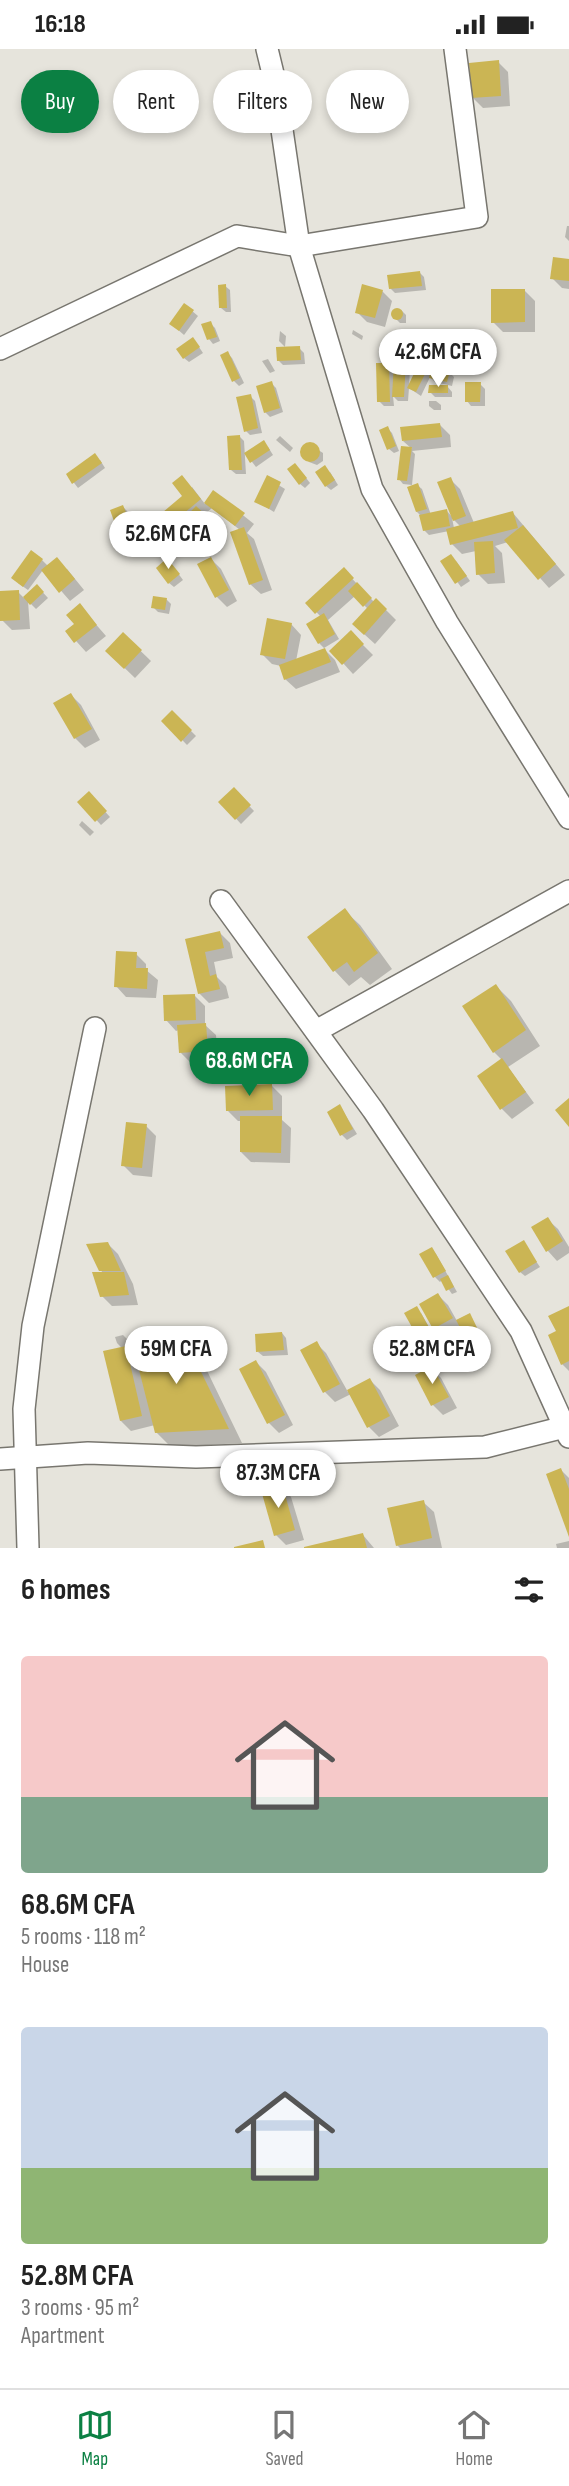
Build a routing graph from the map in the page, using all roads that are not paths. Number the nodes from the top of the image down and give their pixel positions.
1 (267, 49) edge
2 (455, 49) edge
3 (299, 246) junction
4 (0, 349) edge
5 (569, 818) edge
6 (569, 891) edge
7 (221, 901) dead end
8 (95, 1028) dead end
9 (316, 1031) junction
10 (568, 1431) edge
11 (0, 1459) edge
12 (25, 1459) junction
13 (28, 1548) edge

1 - 3 street
2 - 3 street
3 - 4 street
3 - 5 street
6 - 9 street
7 - 9 street
8 - 12 street
9 - 10 street
10 - 12 street
11 - 12 street
12 - 13 street

